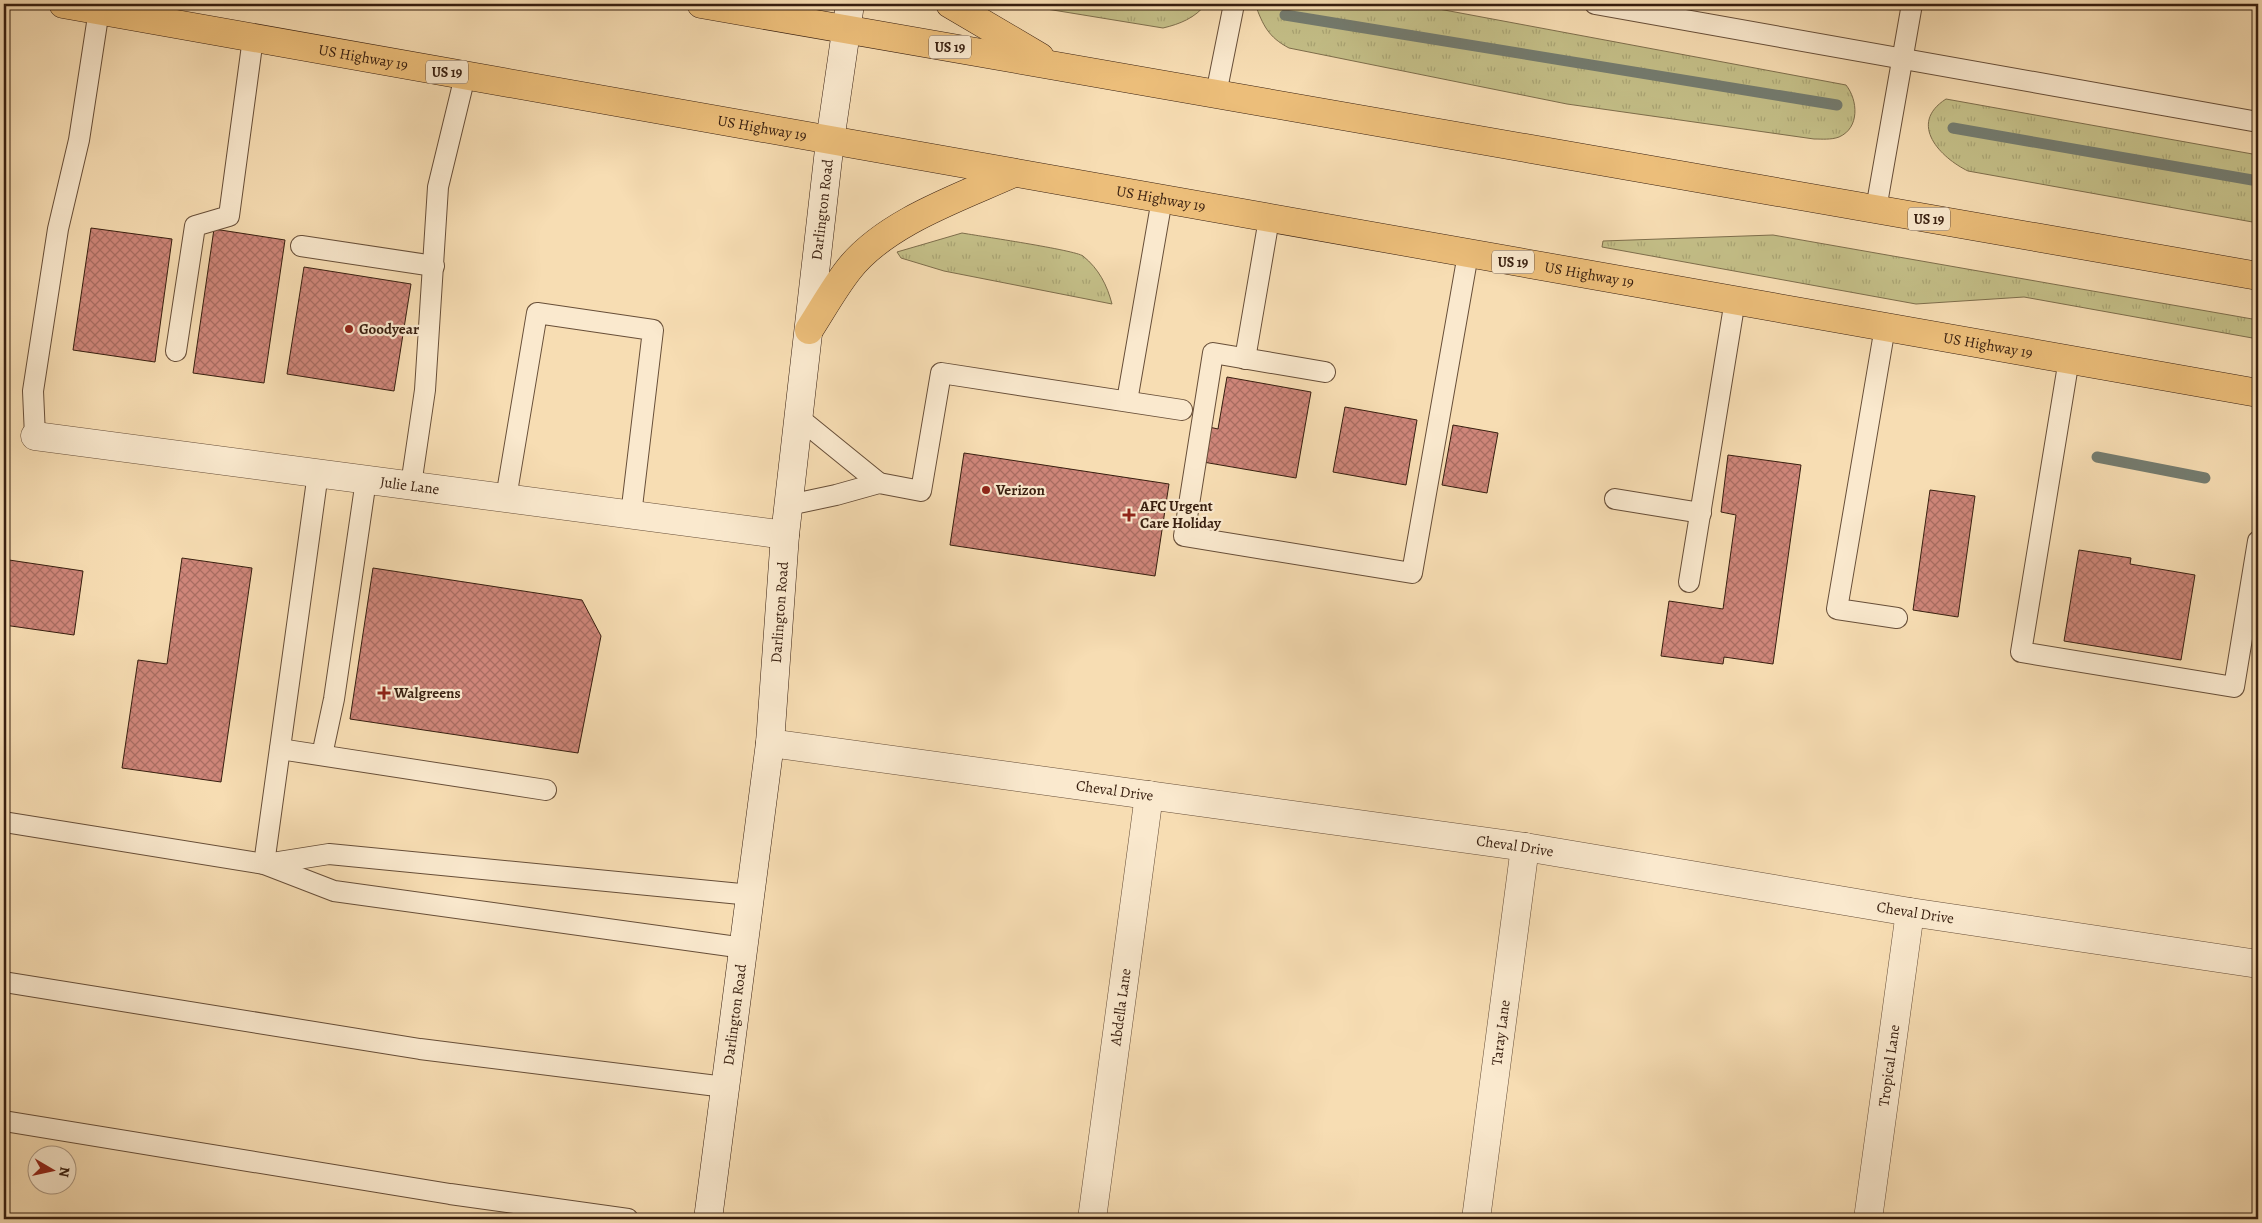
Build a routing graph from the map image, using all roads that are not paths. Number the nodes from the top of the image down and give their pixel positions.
1 (64, 4) edge
2 (702, 4) edge
3 (950, 4) edge
4 (1234, 4) edge
5 (1595, 4) edge
6 (1912, 4) edge
7 (99, 10) junction
8 (849, 16) edge
9 (253, 38) junction
10 (1902, 58) junction
11 (1054, 65) junction
12 (464, 76) junction
13 (1216, 94) junction
14 (2258, 122) edge
15 (830, 141) junction
16 (1014, 172) junction
17 (1162, 200) junction
18 (1876, 209) junction
19 (1269, 219) junction
20 (301, 246) dead end
21 (1468, 254) junction
22 (434, 266) junction
23 (2258, 276) edge
24 (1734, 300) junction
25 (1885, 327) junction
26 (809, 330) junction
27 (176, 351) dead end
28 (1245, 359) junction
29 (2069, 359) junction
30 (1325, 372) dead end
31 (2258, 392) edge
32 (1127, 401) junction
33 (1182, 410) dead end
34 (799, 418) junction
35 (35, 436) joint
36 (318, 473) junction
37 (366, 480) junction
38 (879, 483) junction
39 (411, 486) junction
40 (506, 498) junction
41 (1615, 499) dead end
42 (789, 505) junction
43 (1701, 513) junction
44 (631, 515) junction
45 (785, 535) junction
46 (2258, 541) edge
47 (1689, 582) dead end
48 (1897, 618) dead end
49 (770, 743) junction
50 (280, 749) junction
51 (322, 755) junction
52 (546, 790) dead end
53 (1149, 795) junction
54 (4, 822) edge
55 (1525, 847) junction
56 (264, 864) junction
57 (751, 895) junction
58 (1910, 912) junction
59 (744, 948) junction
60 (2258, 964) edge
61 (4, 982) edge
62 (725, 1088) junction
63 (4, 1121) edge
64 (628, 1219) edge
65 (708, 1219) edge
66 (1092, 1219) edge
67 (1476, 1219) edge
68 (1868, 1219) edge

1 - 7 highway, US Highway 19 / US 19
2 - 8 highway, US 19
3 - 11 highway
4 - 13 lane
5 - 10 lane
6 - 10 lane
7 - 9 highway, US Highway 19 / US 19
7 - 35 lane
8 - 11 highway, US 19
8 - 15 street, Darlington Road
9 - 12 highway, US Highway 19 / US 19
9 - 27 lane
10 - 14 lane
10 - 18 lane
11 - 13 highway, US 19
12 - 15 highway, US Highway 19 / US 19
12 - 22 lane
13 - 18 highway, US 19
15 - 16 highway, US Highway 19 / US 19
15 - 26 street, Darlington Road
16 - 17 highway, US Highway 19 / US 19
16 - 26 highway
17 - 19 highway, US Highway 19 / US 19
17 - 32 lane
18 - 23 highway, US 19
19 - 21 highway, US Highway 19 / US 19
19 - 28 lane
20 - 22 lane
21 - 24 highway, US Highway 19 / US 19
21 - 28 lane
22 - 39 lane
24 - 25 highway, US Highway 19 / US 19
24 - 43 lane
25 - 29 highway, US Highway 19 / US 19
25 - 48 lane
26 - 34 street, Darlington Road
28 - 30 lane
29 - 31 highway, US Highway 19 / US 19
29 - 46 lane
32 - 33 lane
32 - 38 lane
34 - 38 lane
34 - 42 street, Darlington Road
35 - 36 street, Julie Lane
36 - 37 street, Julie Lane
36 - 50 lane
37 - 39 street, Julie Lane
37 - 51 lane
38 - 42 lane
39 - 40 street, Julie Lane
40 - 44 street, Julie Lane
40 - 44 lane
41 - 43 lane
42 - 45 street, Darlington Road
43 - 47 lane
44 - 45 street, Julie Lane
45 - 49 street, Darlington Road
49 - 53 street, Cheval Drive
49 - 57 street, Darlington Road
50 - 51 lane
50 - 56 lane
51 - 52 lane
53 - 55 street, Cheval Drive
53 - 66 street, Abdella Lane
54 - 56 lane
55 - 58 street, Cheval Drive
55 - 67 street, Taray Lane
56 - 57 lane
56 - 59 lane
57 - 59 street, Darlington Road
58 - 60 street, Cheval Drive
58 - 68 street, Tropical Lane
59 - 62 street, Darlington Road
61 - 62 lane
62 - 65 street, Darlington Road
63 - 64 lane

